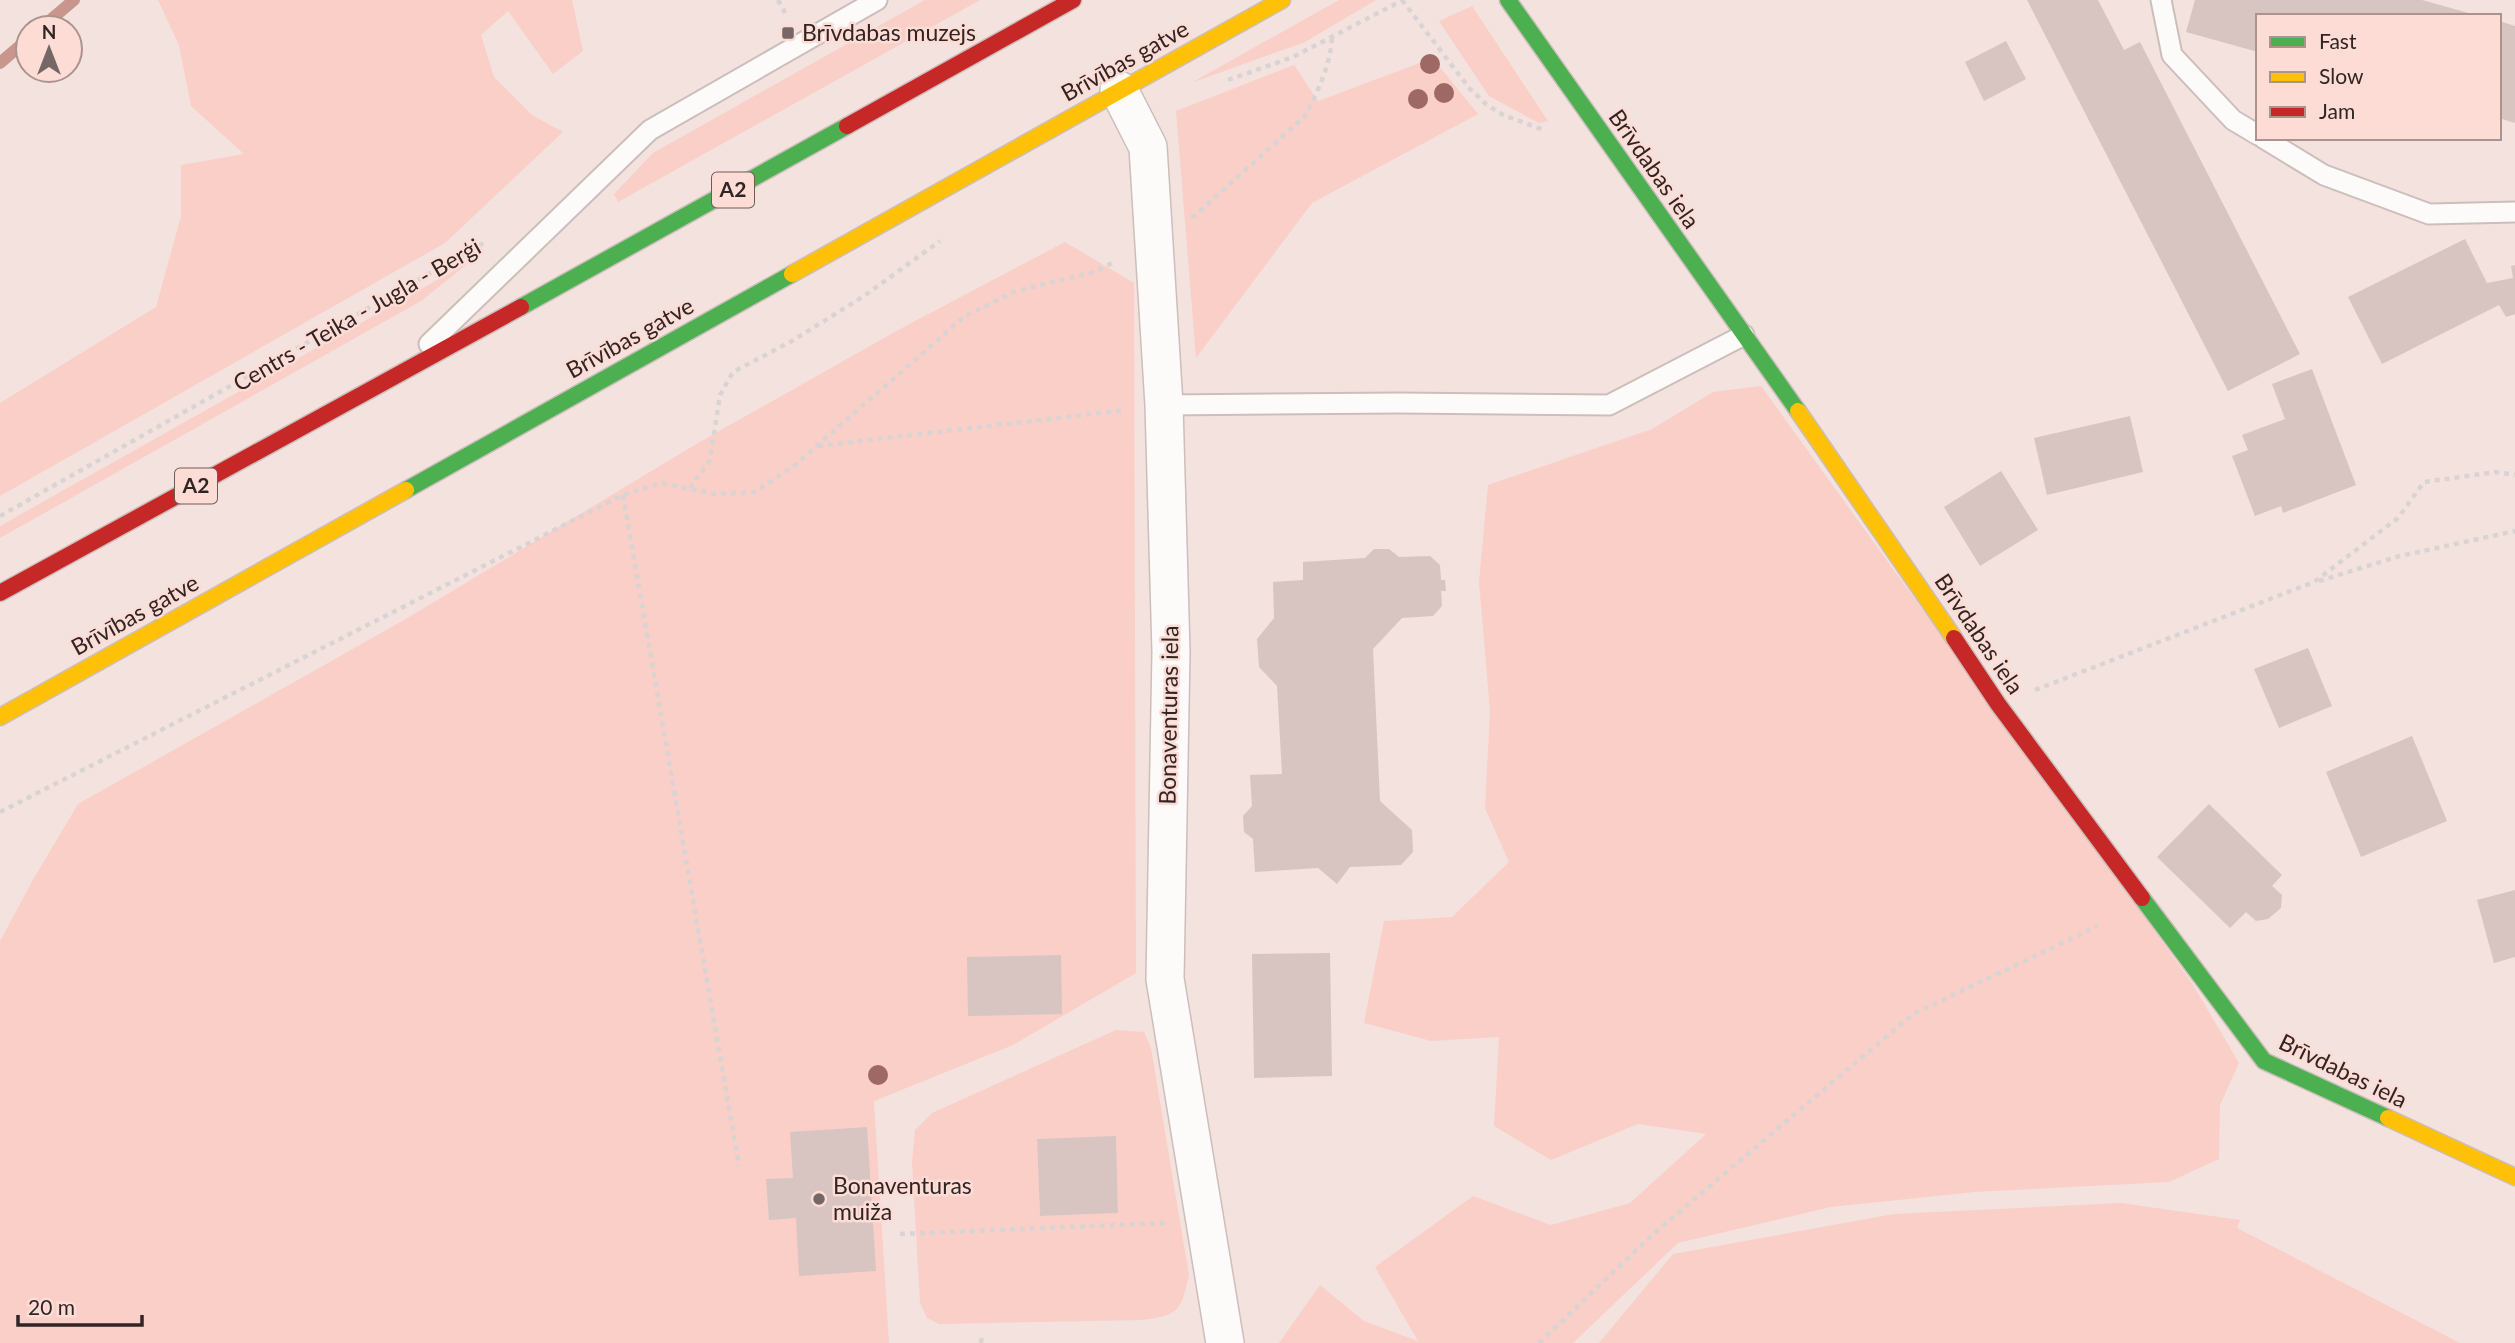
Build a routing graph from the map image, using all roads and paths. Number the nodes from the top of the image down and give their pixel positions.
1 (778, 0) edge
2 (877, 0) edge
3 (1073, 0) edge
4 (1282, 0) edge
5 (1402, 0) edge
6 (1508, 0) edge
7 (2161, 0) edge
8 (787, 16) dead end
9 (1332, 37) junction
10 (1215, 85) dead end
11 (1119, 90) junction
12 (1544, 130) dead end
13 (2256, 134) edge
14 (2266, 140) edge
15 (2515, 212) edge
16 (495, 234) dead end
17 (949, 234) dead end
18 (1154, 244) junction
19 (1744, 335) junction
20 (392, 379) junction
21 (1164, 405) junction
22 (817, 446) junction
23 (2515, 475) edge
24 (689, 489) junction
25 (623, 495) junction
26 (0, 516) edge
27 (2515, 531) edge
28 (2314, 582) junction
29 (0, 593) edge
30 (1998, 704) junction
31 (0, 717) edge
32 (0, 812) edge
33 (2098, 926) dead end
34 (739, 1166) dead end
35 (2515, 1177) edge
36 (1205, 1221) junction
37 (900, 1234) dead end
38 (982, 1335) dead end
39 (981, 1343) edge
40 (1225, 1343) edge
41 (1539, 1343) edge

1 - 8 path
2 - 20 lane
3 - 20 main road, A2
4 - 11 main road, Brīvības gatve
5 - 9 path
5 - 12 path
6 - 19 main road, Brīvdabas iela
7 - 13 lane
9 - 10 path
9 - 18 path
11 - 18 street, Bonaventuras iela
11 - 31 main road, Brīvības gatve
14 - 15 lane
16 - 26 path, Centrs - Teika - Jugla - Berģi
17 - 24 path
18 - 21 street, Bonaventuras iela
18 - 22 path
19 - 21 lane
19 - 30 main road, Brīvdabas iela
20 - 29 main road, A2
21 - 22 path
21 - 36 street, Bonaventuras iela
22 - 24 path
23 - 28 path
24 - 25 path
25 - 32 path
25 - 34 path
27 - 28 path
28 - 30 path
30 - 35 main road, Brīvdabas iela
33 - 41 path
36 - 37 path
36 - 40 street, Bonaventuras iela
38 - 39 path

